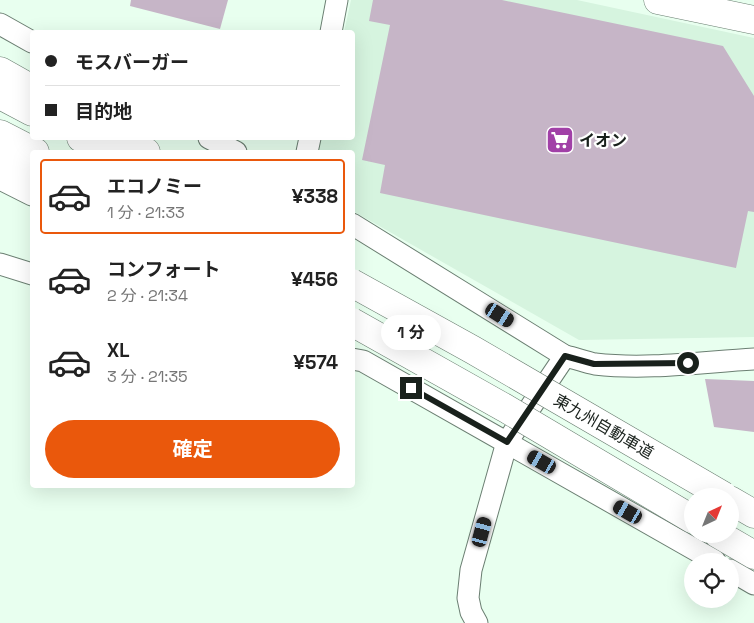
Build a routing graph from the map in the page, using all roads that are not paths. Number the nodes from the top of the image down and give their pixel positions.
1 (338, 0) edge
2 (658, 0) edge
3 (754, 20) edge
4 (0, 24) edge
5 (331, 30) edge
6 (30, 41) edge
7 (0, 71) edge
8 (30, 88) edge
9 (0, 94) edge
10 (30, 111) edge
11 (0, 134) edge
12 (85, 140) edge
13 (123, 140) edge
14 (213, 140) edge
15 (31, 150) edge
16 (106, 150) edge
17 (142, 150) edge
18 (232, 150) edge
19 (0, 157) edge
20 (30, 170) edge
21 (0, 179) edge
22 (30, 194) edge
23 (355, 226) edge
24 (0, 264) edge
25 (30, 273) edge
26 (355, 275) edge
27 (355, 285) edge
28 (355, 324) edge
29 (473, 350) junction
30 (565, 356) junction
31 (356, 358) edge
32 (754, 359) edge
33 (507, 442) junction
34 (710, 488) edge
35 (739, 505) edge
36 (684, 514) edge
37 (754, 514) edge
38 (733, 543) edge
39 (701, 553) edge
40 (754, 555) edge
41 (739, 575) edge
42 (754, 584) edge
43 (476, 623) edge

1 - 5 street
2 - 3 highway
4 - 6 street
7 - 8 highway
9 - 10 highway
11 - 15 highway
12 - 16 highway
13 - 17 highway
14 - 18 street
19 - 20 highway
21 - 22 street
23 - 30 street
24 - 25 street
26 - 29 highway, bridge
27 - 29 highway, 東九州自動車道, bridge
28 - 36 highway, bridge
29 - 34 highway, 東九州自動車道, bridge
30 - 32 street
30 - 33 street
31 - 33 street
33 - 39 street
33 - 43 street
35 - 37 highway
38 - 40 highway
41 - 42 street

